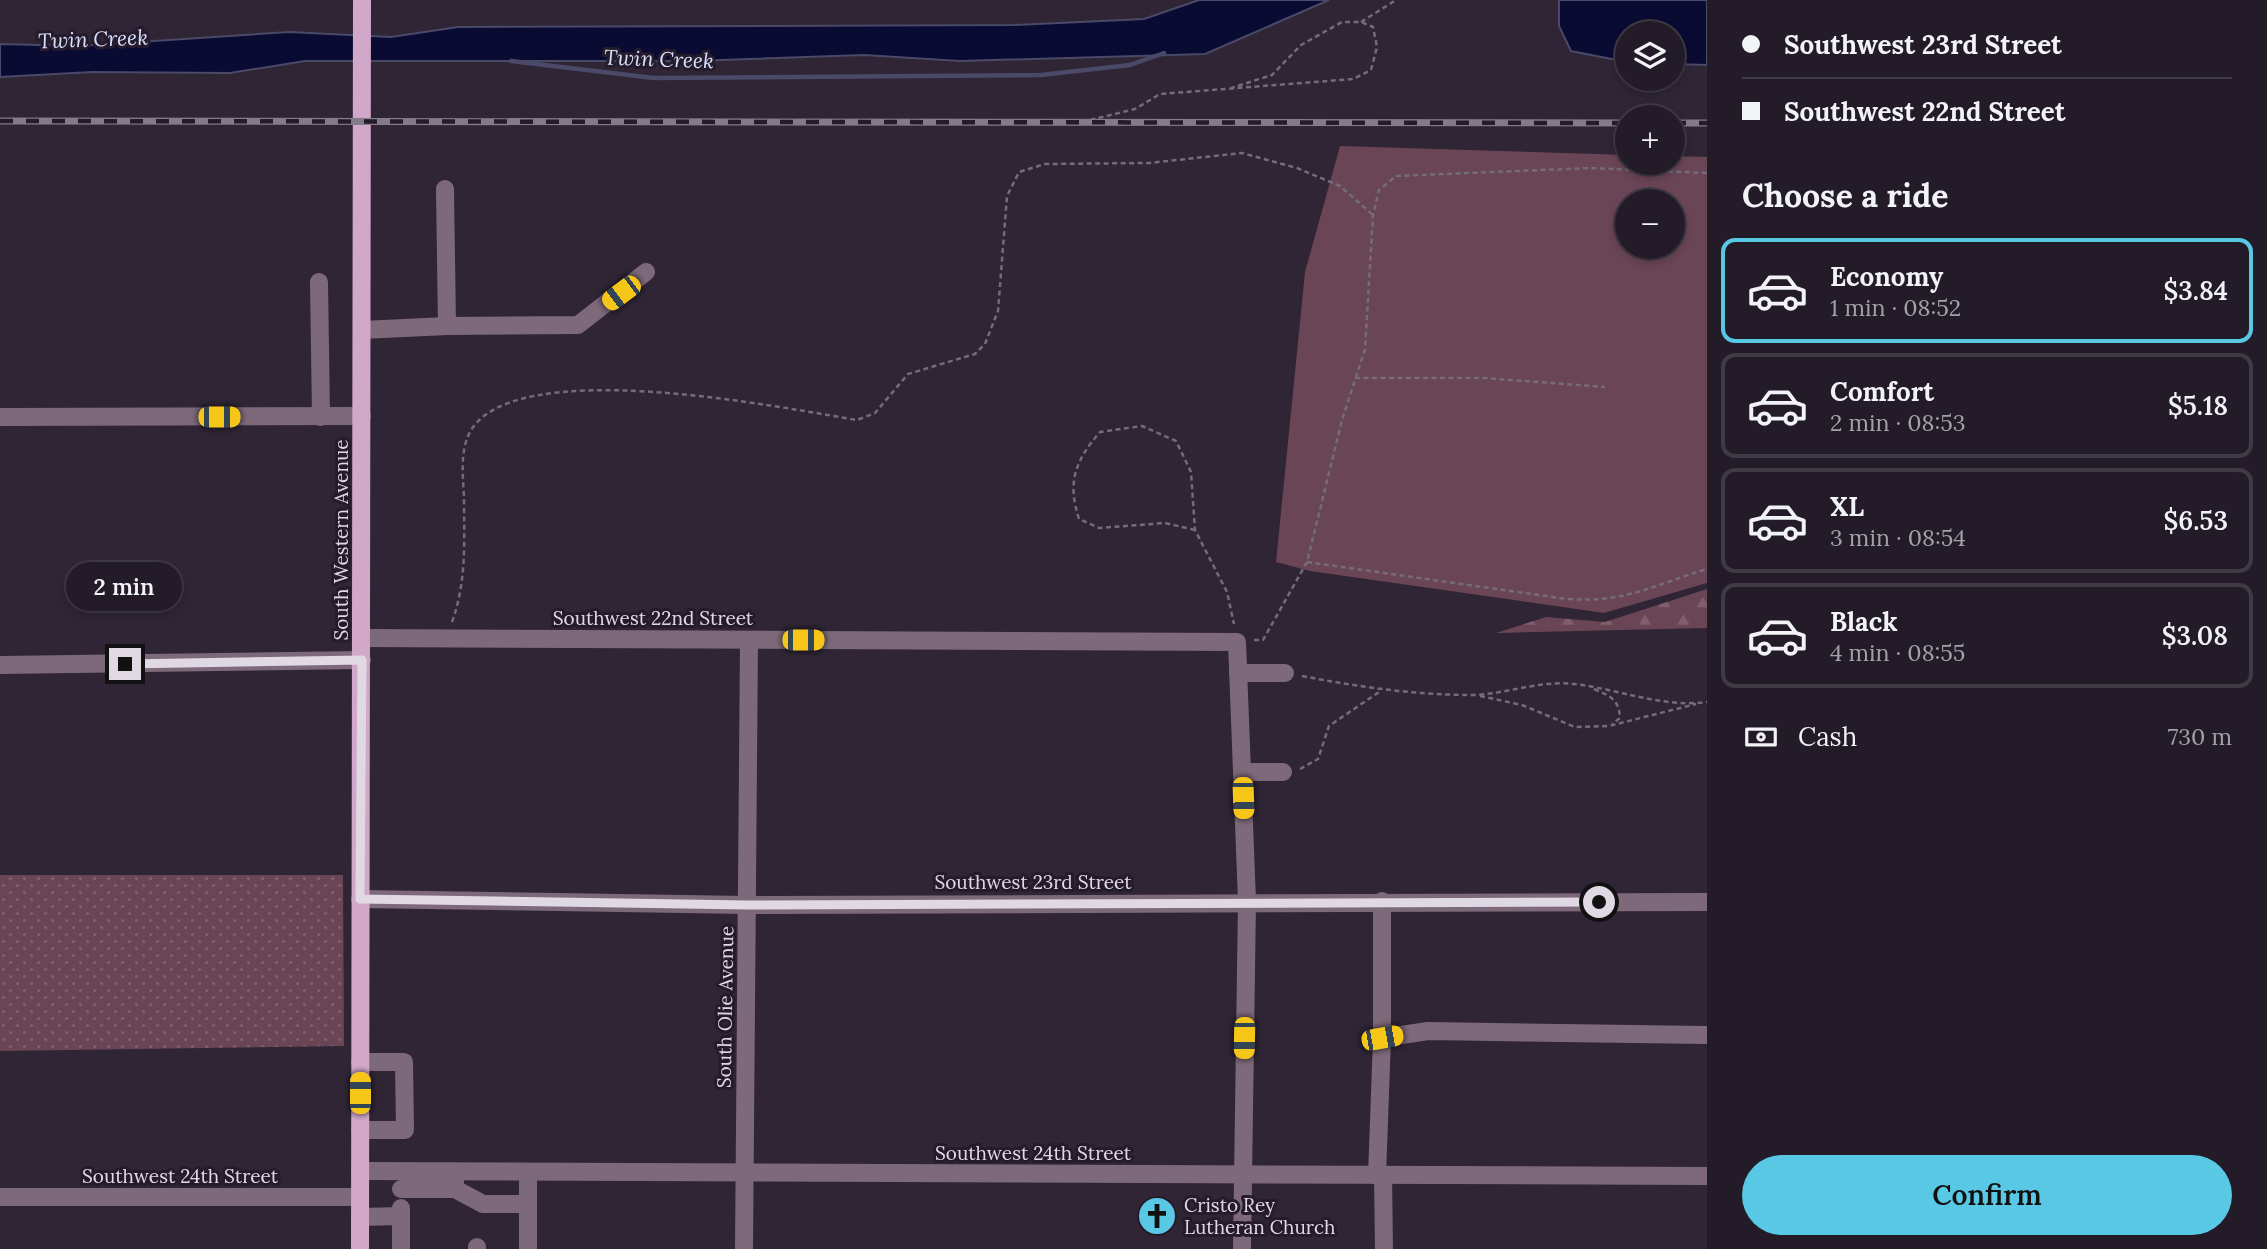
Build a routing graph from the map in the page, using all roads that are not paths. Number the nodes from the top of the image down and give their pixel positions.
1 (362, 0) edge
2 (445, 189) dead end
3 (646, 272) dead end
4 (319, 282) dead end
5 (447, 326) junction
6 (362, 330) junction
7 (362, 416) junction
8 (0, 417) edge
9 (321, 417) junction
10 (362, 638) junction
11 (749, 640) junction
12 (362, 660) junction
13 (0, 665) edge
14 (1238, 673) junction
15 (1285, 673) road end
16 (1242, 772) junction
17 (1283, 772) road end
18 (360, 899) junction
19 (1247, 901) junction
20 (1382, 901) junction
21 (1707, 902) edge
22 (747, 905) junction
23 (1707, 1035) edge
24 (1382, 1038) junction
25 (360, 1062) junction
26 (360, 1130) junction
27 (360, 1171) junction
28 (528, 1172) junction
29 (744, 1174) junction
30 (1242, 1175) junction
31 (1380, 1175) junction
32 (1707, 1176) edge
33 (455, 1180) junction
34 (360, 1197) junction
35 (401, 1197) junction
36 (0, 1198) edge
37 (528, 1204) junction
38 (360, 1217) junction
39 (360, 1249) edge
40 (401, 1249) edge
41 (528, 1249) edge
42 (744, 1249) edge
43 (1242, 1249) edge
44 (1384, 1249) edge

1 - 6 main road, South Western Avenue
2 - 5 street
3 - 5 street
4 - 9 street
5 - 6 street
6 - 7 main road, South Western Avenue
7 - 9 street
7 - 10 main road, South Western Avenue
8 - 9 street
10 - 11 street, Southwest 22nd Street
10 - 12 main road, South Western Avenue
11 - 14 street, Southwest 22nd Street
11 - 22 street, South Olie Avenue
12 - 13 street
12 - 18 main road, South Western Avenue
14 - 15 street
14 - 16 street
16 - 17 street
16 - 19 street
18 - 22 street, Southwest 23rd Street
18 - 25 main road, South Western Avenue
19 - 20 street, Southwest 23rd Street
19 - 22 street, Southwest 23rd Street
19 - 30 street
20 - 21 street, Southwest 23rd Street
20 - 24 street
22 - 29 street, South Olie Avenue
23 - 24 street
24 - 31 street
25 - 26 main road, South Western Avenue
25 - 26 street
26 - 27 main road, South Western Avenue
27 - 34 main road, South Western Avenue
27 - 35 street, Southwest 24th Street
28 - 29 street, Southwest 24th Street
28 - 33 street, Southwest 24th Street
28 - 37 street
29 - 30 street, Southwest 24th Street
29 - 42 street, South Olie Avenue
30 - 31 street, Southwest 24th Street
30 - 43 street
31 - 32 street, Southwest 24th Street
31 - 44 street
33 - 35 street, Southwest 24th Street
33 - 37 street
34 - 36 street, Southwest 24th Street
34 - 38 main road, South Western Avenue
35 - 38 street
35 - 40 street
37 - 41 street
38 - 39 main road, South Western Avenue

